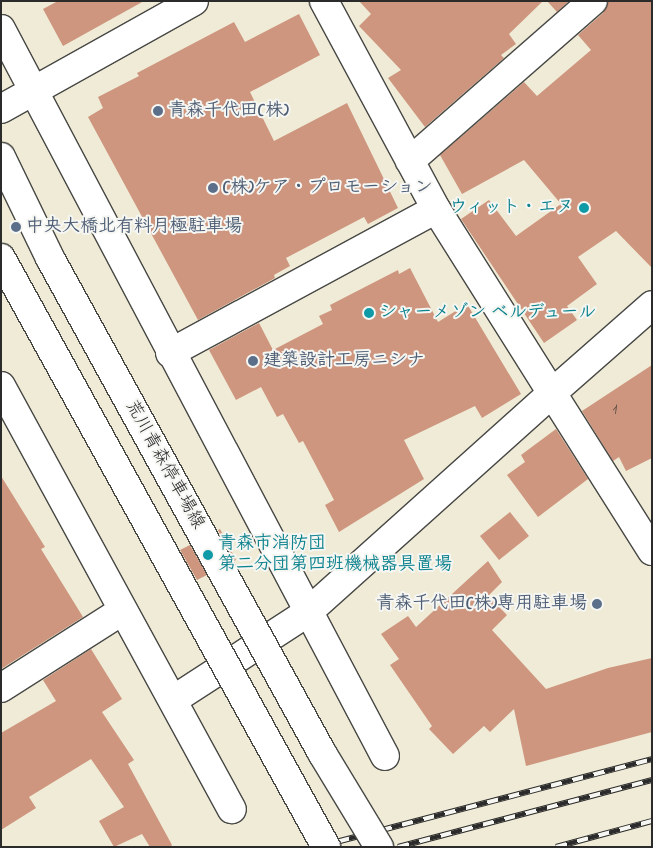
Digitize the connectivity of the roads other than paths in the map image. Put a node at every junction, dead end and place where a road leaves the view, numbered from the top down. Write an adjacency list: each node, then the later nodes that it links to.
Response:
1 (194, 1): 5 (street)
2 (324, 1): 8 (street)
3 (593, 1): 8 (street)
4 (1, 28): 5 (street)
5 (34, 92): 6 (street); 12 (street)
6 (1, 109)
7 (1, 157): 23 (street, 荒川青森停車場線, bridge)
8 (410, 161): 9 (street)
9 (436, 209): 12 (street); 14 (street)
10 (1, 258): 22 (street, bridge)
11 (652, 305): 14 (street)
12 (170, 353): 17 (street)
13 (1, 386): 16 (street)
14 (552, 393): 15 (street); 17 (street)
15 (652, 551)
16 (122, 611): 18 (street); 19 (street)
17 (307, 612): 19 (street); 20 (street)
18 (1, 688)
19 (173, 700): 21 (street)
20 (385, 756)
21 (232, 809)
22 (326, 847)
23 (378, 847)

